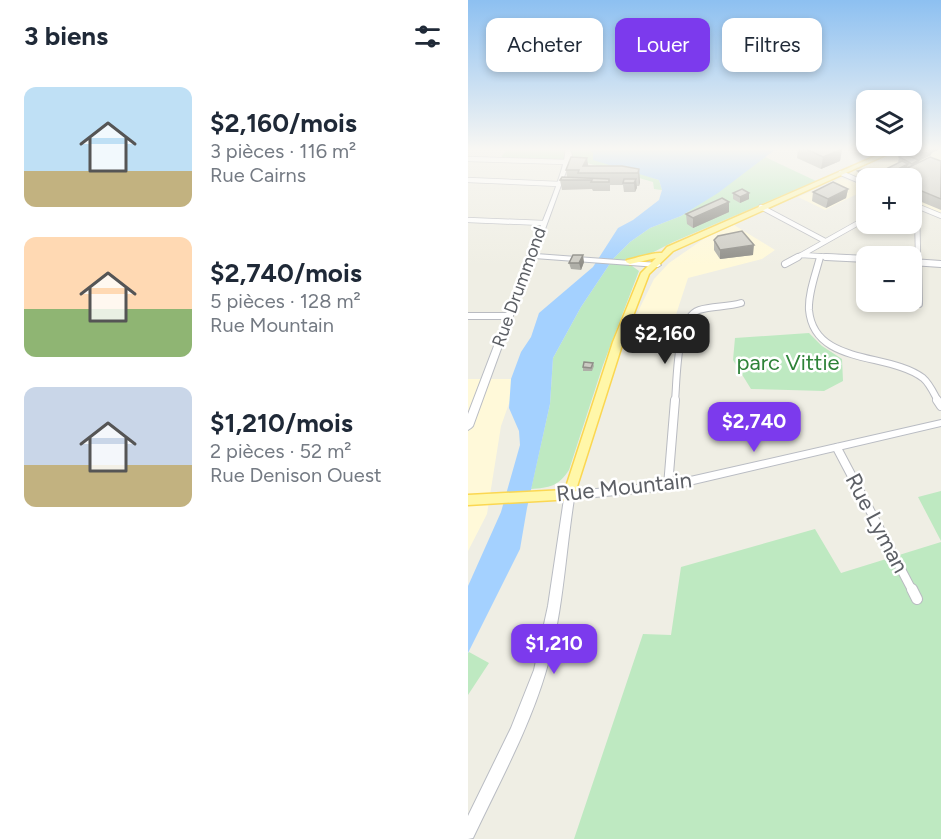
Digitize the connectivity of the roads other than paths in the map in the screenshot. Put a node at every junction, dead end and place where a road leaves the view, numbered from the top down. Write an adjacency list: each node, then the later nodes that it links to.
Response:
1 (557, 188): 7 (street, Rue Drummond)
2 (805, 188): 3 (main road)
3 (761, 207): 9 (main road); 10 (street)
4 (922, 208): 5 (street)
5 (941, 216)
6 (468, 220): 7 (street)
7 (543, 224): 13 (street, Rue Drummond)
8 (856, 224): 10 (street)
9 (694, 238): 11 (main road); 18 (main road)
10 (825, 241): 12 (street)
11 (670, 249): 16 (main road); 18 (main road)
12 (801, 255): 14 (street); 19 (street)
13 (530, 256): 16 (street); 25 (street, Rue Drummond)
14 (820, 256): 15 (street); 26 (street)
15 (856, 258)
16 (628, 261): 18 (street); 21 (main road)
17 (922, 263): 20 (street)
18 (656, 264): 21 (main road); 22 (main road)
19 (785, 264)
20 (941, 264)
21 (645, 273): 22 (main road)
22 (638, 293): 31 (main road)
23 (741, 303): 30 (street)
24 (468, 316): 25 (street)
25 (508, 316): 28 (street, Rue Drummond)
26 (941, 406)
27 (941, 423): 29 (street, Rue Mountain)
28 (468, 426)
29 (837, 448): 30 (street, Rue Mountain); 33 (street, Rue Lyman)
30 (668, 486): 31 (street, Rue Mountain)
31 (569, 495): 32 (main road, Rue Mountain); 34 (street)
32 (472, 498)
33 (917, 598)
34 (468, 833)

